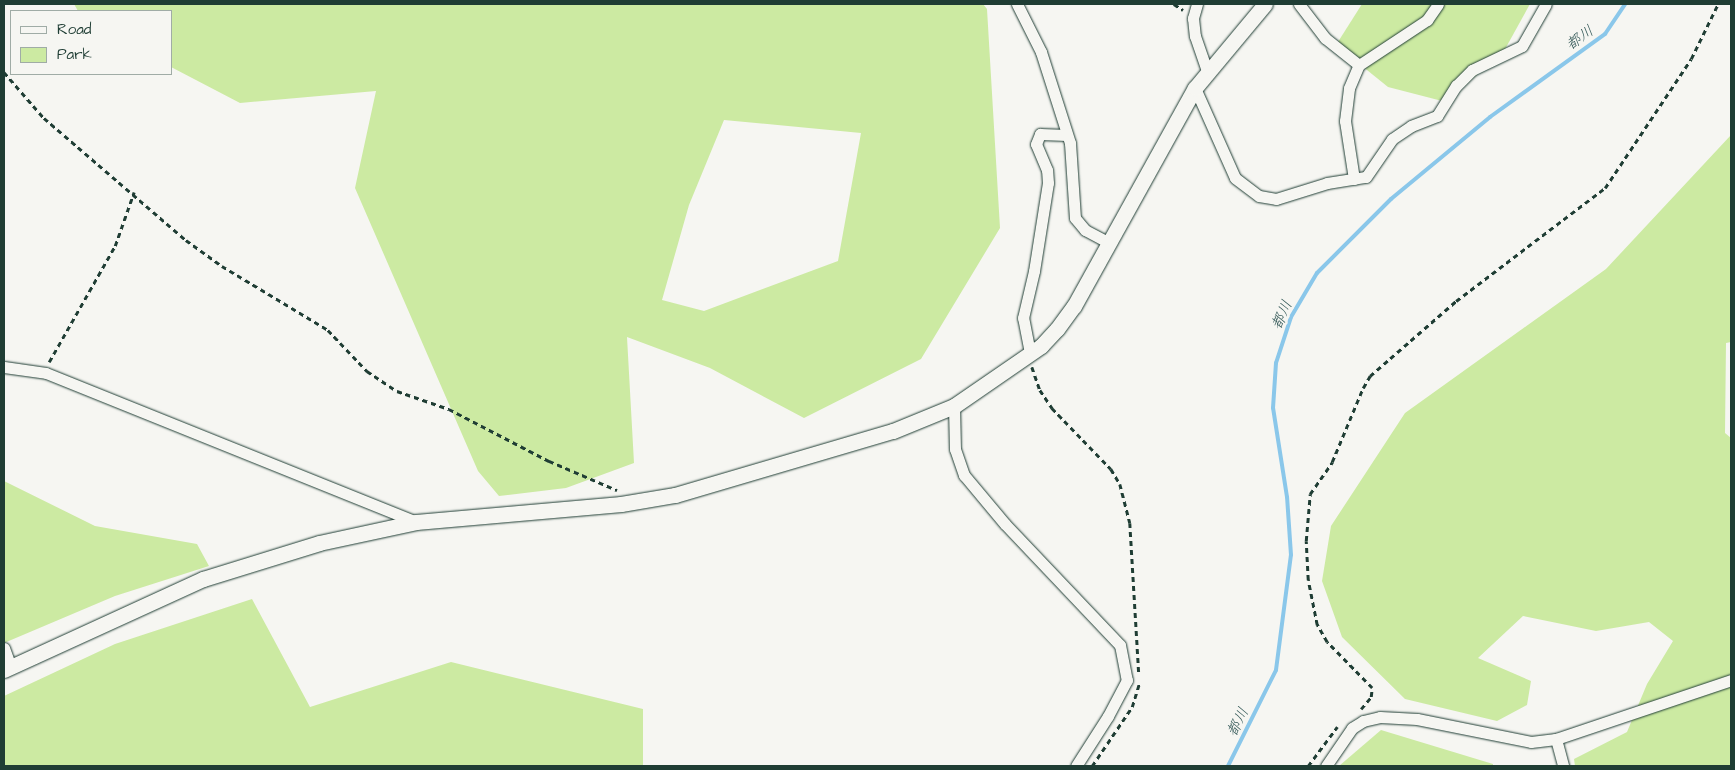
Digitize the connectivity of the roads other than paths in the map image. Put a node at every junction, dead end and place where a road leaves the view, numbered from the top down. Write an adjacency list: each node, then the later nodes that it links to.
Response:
1 (1017, 4): 10 (street)
2 (1197, 4): 8 (street)
3 (1265, 4): 8 (street)
4 (1299, 4): 7 (street)
5 (1438, 4): 7 (street)
6 (1546, 4): 11 (street)
7 (1359, 66): 11 (street)
8 (1208, 73): 9 (street)
9 (1195, 88): 11 (street); 12 (street)
10 (1067, 135): 12 (street); 13 (street)
11 (1354, 179)
12 (1109, 243): 13 (street)
13 (1030, 353): 15 (street)
14 (4, 367): 16 (street)
15 (954, 406): 16 (street); 21 (street)
16 (416, 522): 18 (street)
17 (4, 648): 18 (street)
18 (7, 669)
19 (1731, 680): 20 (street)
20 (1556, 739): 22 (street); 23 (street)
21 (1076, 766)
22 (1326, 766)
23 (1563, 766)

